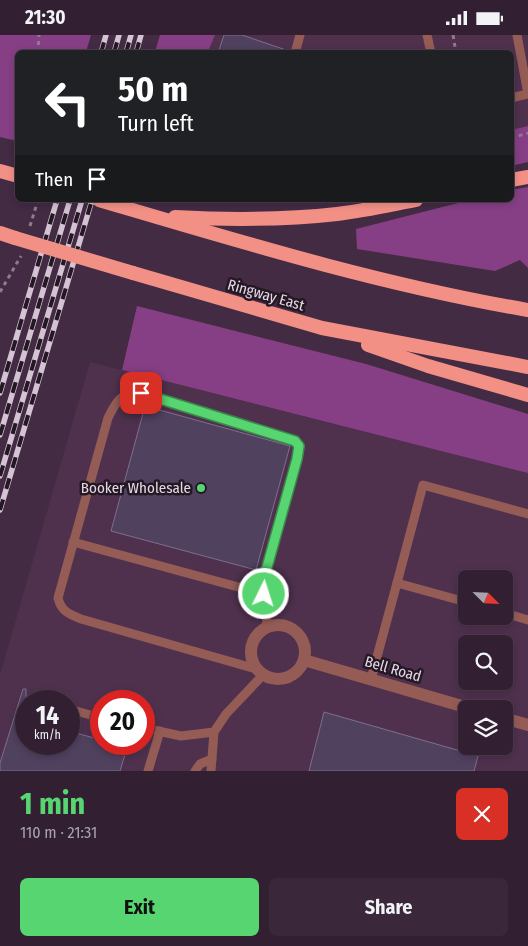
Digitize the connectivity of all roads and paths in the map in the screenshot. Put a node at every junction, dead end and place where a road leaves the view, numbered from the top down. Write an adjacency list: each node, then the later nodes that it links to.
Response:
1 (39, 35): 6 (path)
2 (300, 35): 7 (lane)
3 (427, 35): 8 (lane)
4 (453, 35): 9 (path)
5 (517, 35): 10 (lane)
6 (38, 50)
7 (296, 50)
8 (430, 50)
9 (456, 50)
10 (528, 94): 11 (lane)
11 (514, 97)
12 (528, 133): 13 (path)
13 (514, 136)
14 (0, 171): 15 (highway)
15 (15, 175)
16 (528, 177): 17 (highway)
17 (514, 179)
18 (106, 202): 20 (highway)
19 (405, 202): 20 (highway)
20 (155, 216): 24 (highway)
21 (0, 233): 25 (highway, Ringway East, bridge)
22 (20, 261): 23 (path)
23 (0, 292)
24 (528, 311)
25 (322, 328): 26 (highway, Ringway East); 27 (highway)
26 (528, 367)
27 (528, 395)
28 (528, 514): 30 (lane)
29 (73, 542): 31 (lane); 31 (lane); 37 (lane)
30 (397, 583): 32 (lane); 38 (lane)
31 (264, 594): 35 (lane)
32 (458, 601)
33 (513, 616): 34 (lane)
34 (528, 620)
35 (267, 627): 36 (street); 37 (street)
36 (304, 660): 37 (street); 38 (street, Bell Road)
37 (259, 672): 44 (lane)
38 (371, 679): 39 (street, Bell Road)
39 (458, 705)
40 (513, 719): 41 (street)
41 (527, 721)
42 (155, 730): 43 (lane)
43 (160, 731): 44 (lane); 46 (lane)
44 (214, 732): 45 (lane)
45 (212, 759): 47 (lane); 48 (lane)
46 (148, 771)
47 (195, 771)
48 (211, 771)

